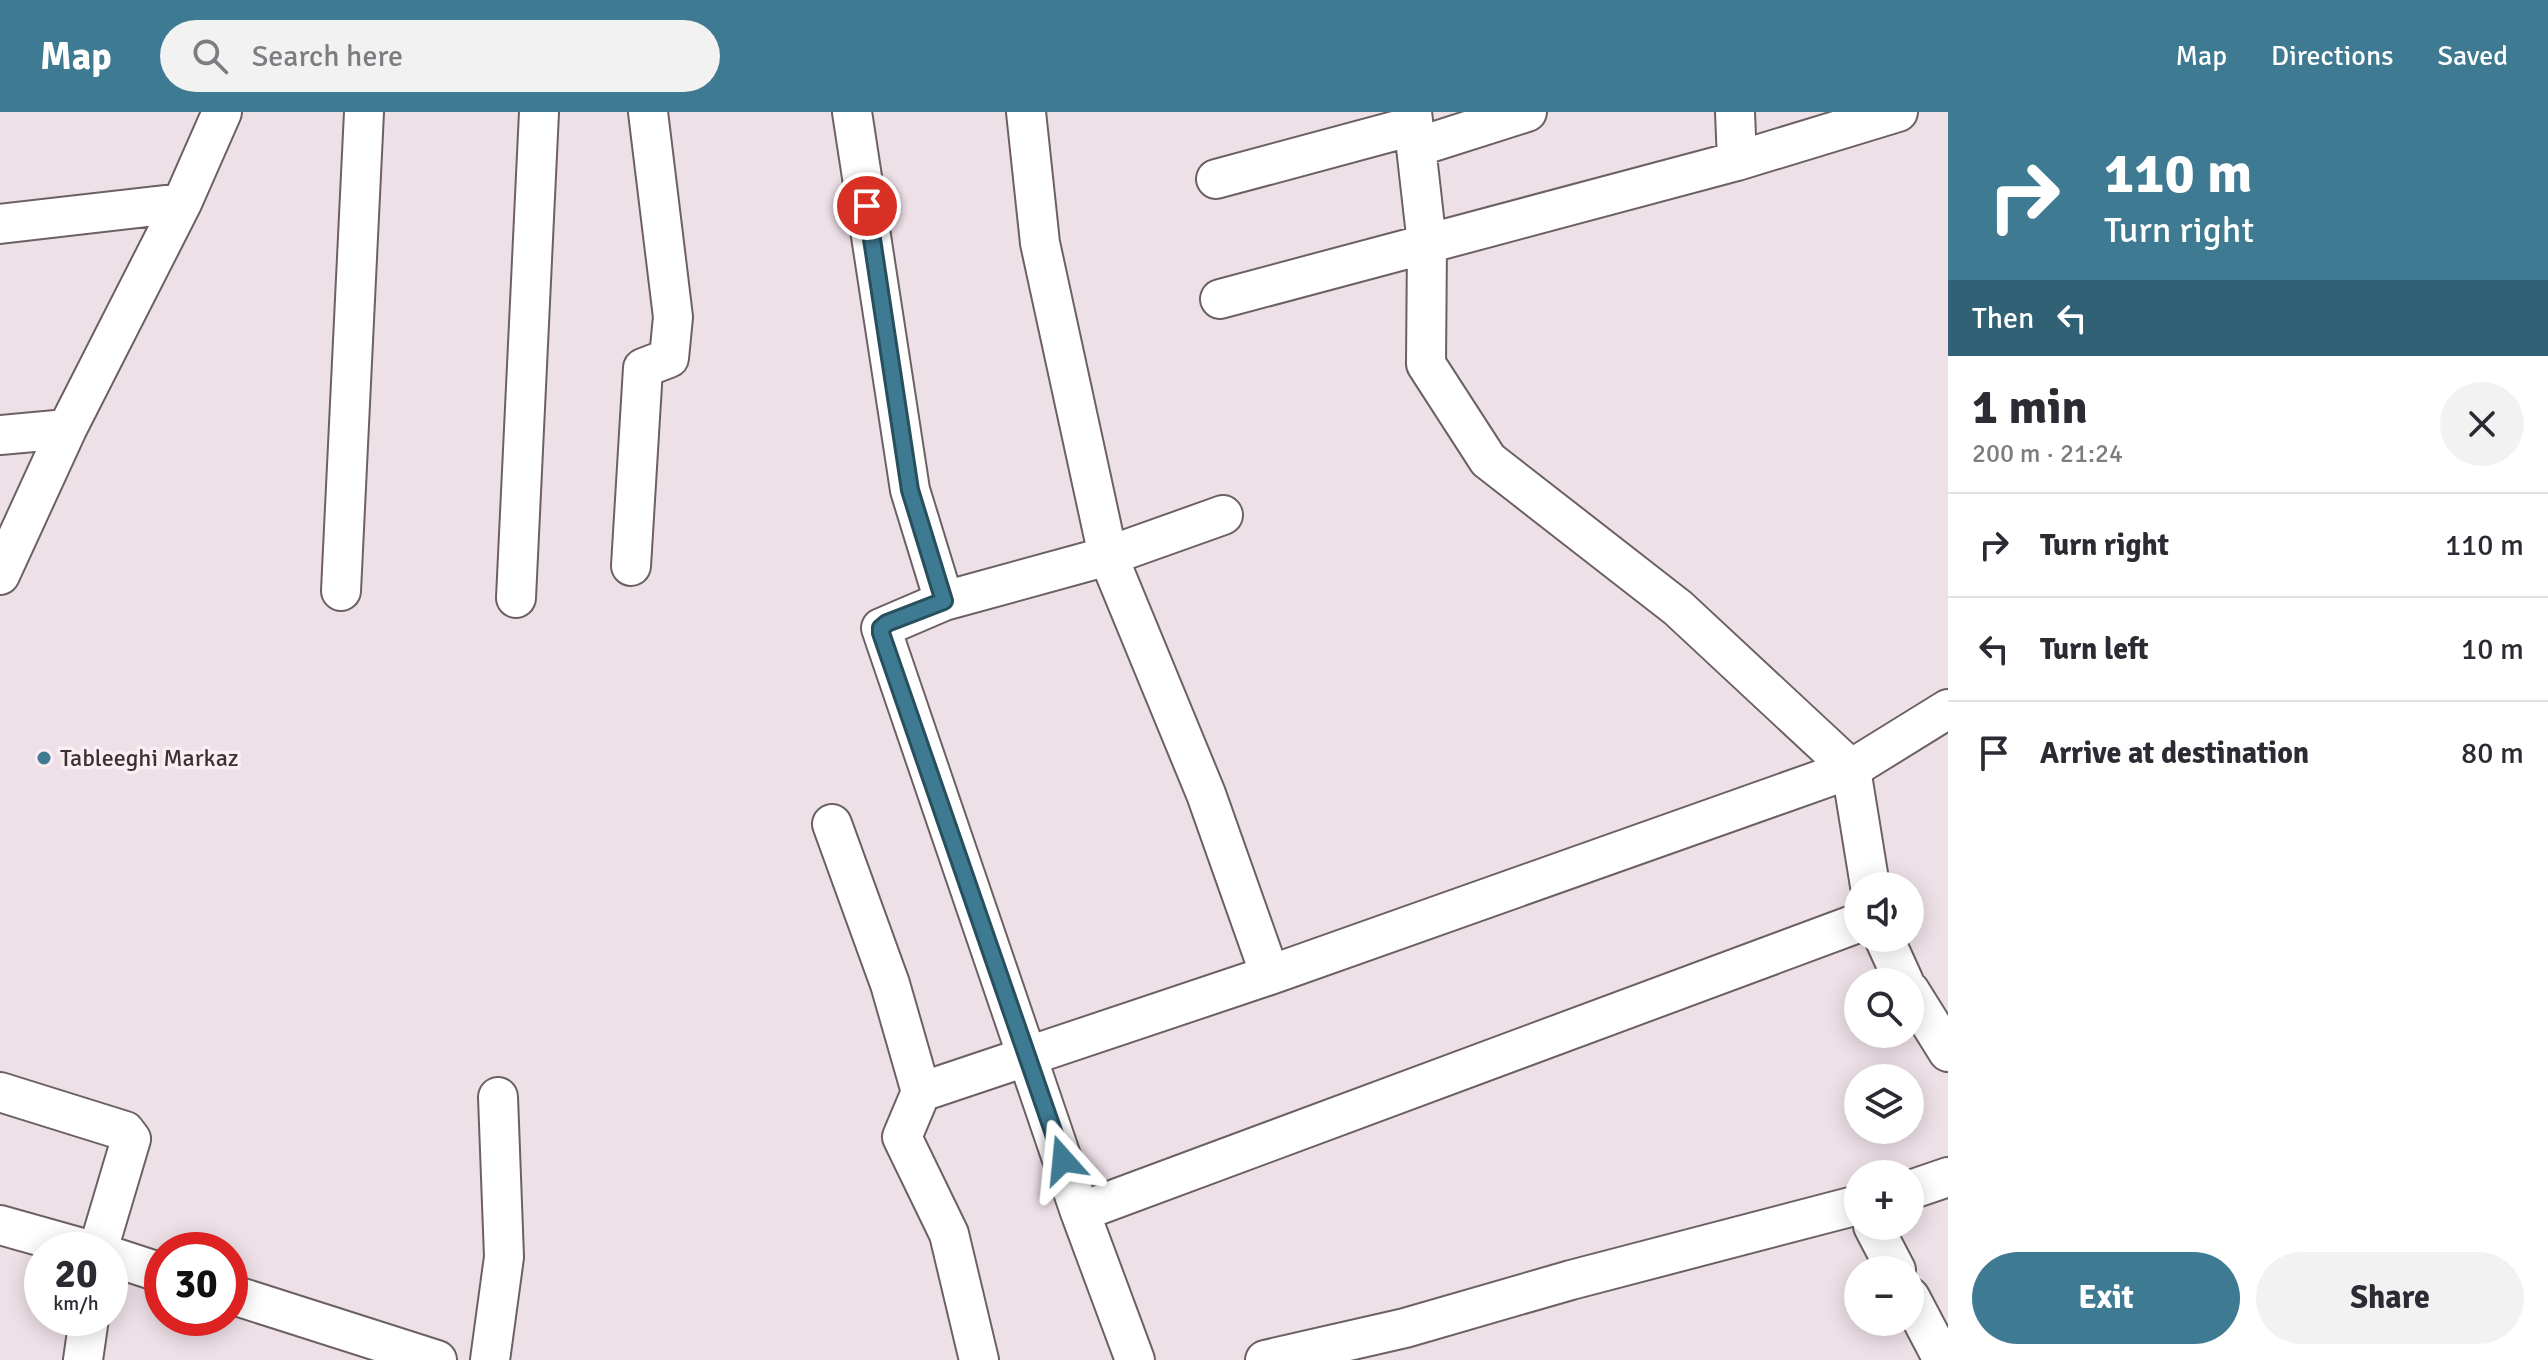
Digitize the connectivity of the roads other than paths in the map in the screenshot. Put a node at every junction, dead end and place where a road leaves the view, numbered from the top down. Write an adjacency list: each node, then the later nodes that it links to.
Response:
1 (222, 112): 13 (street)
2 (364, 112): 23 (street)
3 (539, 112): 24 (street)
4 (648, 112): 21 (street)
5 (852, 112): 25 (street)
6 (1026, 112): 20 (street)
7 (1527, 112): 10 (street)
8 (1735, 112): 11 (street)
9 (1898, 112): 11 (street)
10 (1414, 128): 12 (street); 15 (street)
11 (1737, 161): 15 (street)
12 (1216, 179)
13 (182, 203): 14 (street); 17 (street)
14 (0, 224)
15 (1427, 244): 16 (street); 27 (street)
16 (1220, 299)
17 (67, 429): 18 (street); 22 (street)
18 (0, 435)
19 (1223, 515): 20 (street)
20 (1108, 556): 25 (street); 31 (street)
21 (631, 566)
22 (0, 575)
23 (341, 591)
24 (516, 598)
25 (944, 601): 34 (street)
26 (1948, 709): 27 (street)
27 (1851, 769): 29 (street); 31 (street)
28 (832, 824): 36 (street)
29 (1868, 872)
30 (1844, 928): 41 (street)
31 (1270, 975): 34 (street)
32 (1924, 1013): 33 (street)
33 (1948, 1052)
34 (1028, 1055): 36 (street); 41 (street)
35 (0, 1092): 44 (street)
36 (921, 1092): 52 (street)
37 (498, 1097): 51 (street)
38 (1948, 1177): 39 (street)
39 (1924, 1185)
40 (1844, 1209): 48 (street)
41 (1080, 1212): 53 (street)
42 (0, 1225): 43 (street)
43 (25, 1232)
44 (103, 1232)
45 (248, 1300): 50 (street)
46 (1924, 1324): 55 (street)
47 (86, 1336): 49 (street)
48 (1405, 1344): 54 (street)
49 (83, 1360)
50 (437, 1360)
51 (490, 1360)
52 (979, 1360)
53 (1135, 1360)
54 (1265, 1360)
55 (1943, 1360)

